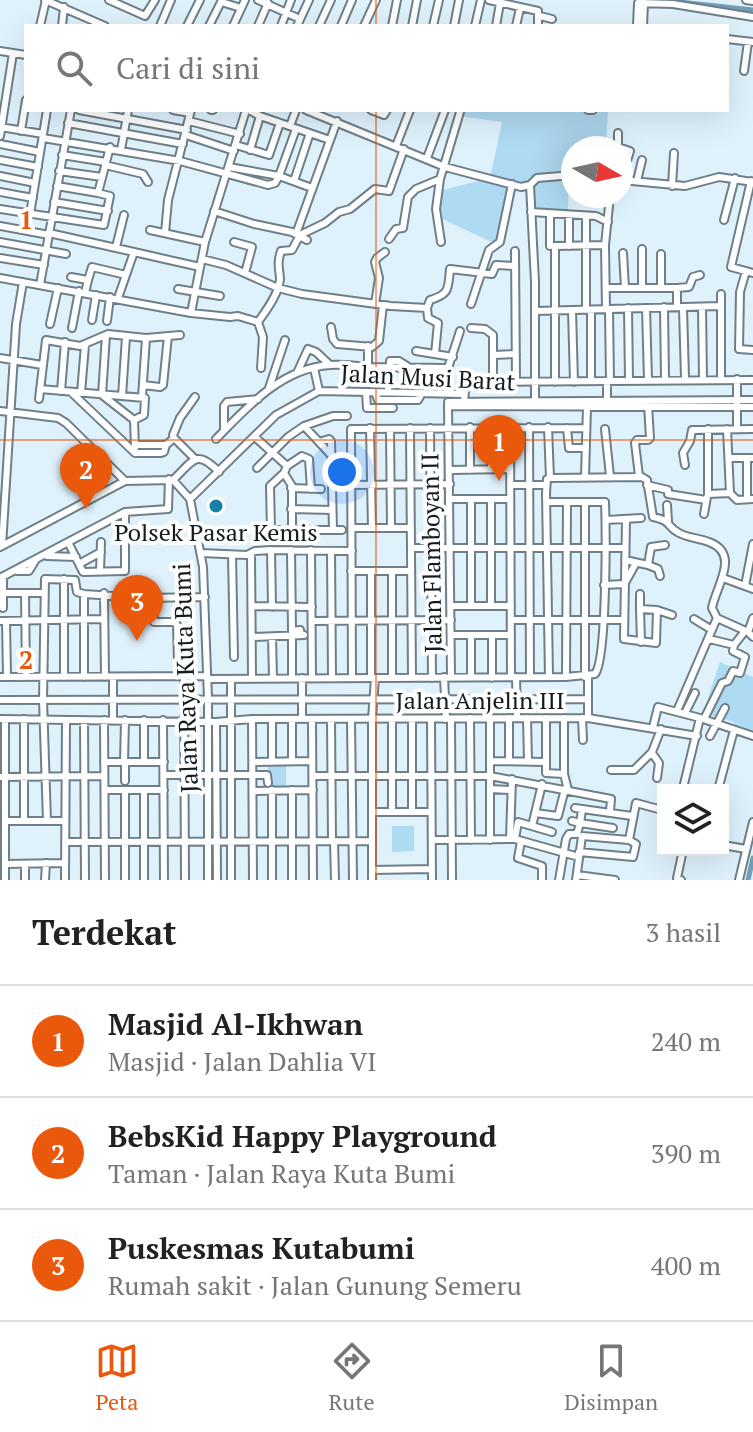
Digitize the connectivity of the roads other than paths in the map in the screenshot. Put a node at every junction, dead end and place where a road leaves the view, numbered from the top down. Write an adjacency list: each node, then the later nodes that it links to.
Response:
1 (109, 0): 2 (street)
2 (155, 0)
3 (171, 0): 36 (street)
4 (200, 0): 37 (street)
5 (245, 0): 24 (street)
6 (258, 0): 20 (street)
7 (291, 0): 26 (street)
8 (309, 0): 31 (street)
9 (331, 0): 42 (street)
10 (352, 0): 43 (street)
11 (397, 0): 45 (street)
12 (417, 0): 46 (street)
13 (439, 0): 47 (street)
14 (459, 0): 48 (street)
15 (481, 0): 49 (street)
16 (489, 0): 22 (street)
17 (746, 0): 19 (street)
18 (52, 1): 23 (street); 32 (street)
19 (753, 1)
20 (268, 2): 26 (street); 40 (street)
21 (374, 3): 44 (street)
22 (500, 3): 25 (street); 50 (street)
23 (64, 7): 28 (street); 33 (street)
24 (241, 8): 38 (street); 39 (street)
25 (520, 8): 27 (street); 51 (street)
26 (286, 13): 31 (street); 41 (street)
27 (540, 16): 30 (street); 52 (street)
28 (85, 17): 34 (street); 35 (street)
29 (753, 17): 53 (street)
30 (552, 19)
31 (299, 23)
32 (41, 24)
33 (62, 24)
34 (84, 24)
35 (101, 24)
36 (161, 24)
37 (188, 24)
38 (210, 24)
39 (234, 24)
40 (259, 24)
41 (282, 24)
42 (320, 24)
43 (342, 24)
44 (368, 24)
45 (392, 24)
46 (412, 24)
47 (433, 24)
48 (454, 24)
49 (475, 24)
50 (496, 24)
51 (516, 24)
52 (538, 24)
53 (640, 24)
54 (729, 39): 55 (street)
55 (750, 42): 59 (street)
56 (0, 51): 57 (street)
57 (13, 53): 58 (street); 77 (street)
58 (24, 55)
59 (744, 71)
60 (24, 112): 79 (street)
61 (47, 112): 85 (street)
62 (71, 112): 75 (street)
63 (104, 112): 71 (street)
64 (246, 112): 83 (street)
65 (251, 112): 73 (street)
66 (296, 112): 78 (street)
67 (312, 112): 74 (street)
68 (409, 112): 92 (street)
69 (444, 112): 98 (street)
70 (460, 112): 105 (street)
71 (128, 114): 80 (street); 82 (street)
72 (190, 114): 80 (street); 83 (street)
73 (260, 116): 76 (street); 94 (street)
74 (337, 121): 86 (street); 92 (street)
75 (68, 123): 82 (street); 87 (street)
76 (280, 123): 78 (street); 94 (street)
77 (1, 127): 79 (street); 84 (street)
78 (293, 127): 81 (street); 109 (street)
79 (21, 131): 85 (street)
80 (187, 132): 89 (street); 91 (street)
81 (310, 133): 86 (street); 114 (street)
82 (124, 134): 89 (street); 93 (street)
83 (240, 134): 91 (street)
84 (0, 136)
85 (43, 136): 87 (street); 95 (street)
86 (330, 140): 124 (street)
87 (65, 141): 90 (street); 97 (street)
88 (0, 144): 95 (street)
89 (183, 144): 101 (street)
90 (110, 147): 93 (street); 102 (street)
91 (235, 148): 94 (street); 104 (street)
92 (400, 148): 98 (street); 146 (street)
93 (121, 150): 101 (street)
94 (250, 150)
95 (40, 152): 103 (street)
96 (674, 153): 123 (street)
97 (62, 155): 102 (street); 106 (street)
98 (427, 158): 105 (street)
99 (0, 160): 103 (street)
100 (642, 160): 116 (street)
101 (180, 161): 108 (street); 144 (street)
102 (106, 164): 111 (street); 117 (street)
103 (38, 167): 119 (street)
104 (229, 167): 108 (street); 109 (street)
105 (445, 167): 113 (street); 120 (street)
106 (59, 171): 111 (street); 122 (street)
107 (0, 176): 119 (street)
108 (226, 176): 109 (street); 132 (street)
109 (279, 176): 114 (street)
110 (561, 176): 121 (street)
111 (102, 177): 126 (street)
112 (735, 178): 118 (street); 123 (street); 140 (street)
113 (440, 179): 147 (street); 152 (street)
114 (294, 181): 124 (street)
115 (633, 181): 116 (street)
116 (637, 181): 123 (street)
117 (148, 182)
118 (752, 182): 172 (street)
119 (35, 183): 127 (street)
120 (512, 184): 121 (street); 171 (street)
121 (530, 185): 133 (street)
122 (57, 186): 126 (street); 128 (street)
123 (672, 186)
124 (312, 188): 146 (street)
125 (0, 192): 127 (street)
126 (98, 193): 131 (street)
127 (33, 198): 134 (street)
128 (54, 202): 131 (street); 139 (street)
129 (609, 208): 141 (street)
130 (0, 209): 134 (street)
131 (108, 211): 139 (street)
132 (214, 211): 146 (street); 150 (street)
133 (531, 212): 135 (street); 155 (street)
134 (30, 214): 139 (street)
135 (550, 214): 137 (street); 156 (street)
136 (124, 215): 158 (street)
137 (569, 216): 138 (street); 157 (street)
138 (586, 216): 141 (street); 153 (street)
139 (52, 217): 145 (street)
140 (724, 220)
141 (608, 222): 154 (street)
142 (0, 226): 145 (street)
143 (150, 230): 144 (street)
144 (165, 233): 150 (street)
145 (49, 234): 158 (street); 160 (street)
146 (298, 234): 148 (street); 184 (street)
147 (389, 239)
148 (307, 240)
149 (0, 242): 160 (street)
150 (205, 242): 168 (street)
151 (234, 242): 173 (street)
152 (441, 242)
153 (587, 245): 154 (street); 157 (street); 210 (street)
154 (605, 245): 185 (street)
155 (534, 246): 156 (street); 181 (street)
156 (552, 246): 157 (street); 212 (street)
157 (569, 246)
158 (116, 247): 162 (street)
159 (642, 249): 187 (street)
160 (46, 250): 165 (street); 169 (street)
161 (515, 251): 170 (street)
162 (134, 252): 168 (street); 174 (street)
163 (385, 252): 198 (street)
164 (623, 253): 186 (street)
165 (66, 254)
166 (661, 254): 188 (street)
167 (0, 258): 169 (street)
168 (201, 263): 173 (street); 192 (street)
169 (44, 265): 182 (street)
170 (515, 266): 171 (street); 180 (street)
171 (482, 272): 199 (street); 205 (street)
172 (750, 272): 236 (street)
173 (245, 273): 184 (street)
174 (126, 275): 178 (street); 197 (street)
175 (700, 275): 189 (street)
176 (71, 277): 178 (street)
177 (0, 278): 179 (street)
178 (88, 280): 191 (street)
179 (23, 282): 182 (street); 244 (street)
180 (515, 282): 181 (street); 218 (street)
181 (535, 282): 211 (street)
182 (40, 285): 183 (street)
183 (58, 288): 191 (street); 217 (street)
184 (278, 288): 193 (street); 216 (street)
185 (606, 288): 186 (street); 208 (street)
186 (625, 288): 187 (street)
187 (642, 288): 188 (street)
188 (661, 288): 189 (street)
189 (677, 288): 203 (street)
190 (178, 289): 192 (street)
191 (82, 292): 195 (street); 221 (street)
192 (195, 292): 196 (street); 213 (street)
193 (301, 294): 198 (street); 200 (street)
194 (721, 294): 201 (street)
195 (96, 295): 197 (street); 214 (street)
196 (220, 296)
197 (114, 298): 213 (street); 215 (street)
198 (379, 304): 205 (street); 234 (street)
199 (471, 304)
200 (299, 305)
201 (721, 306): 204 (street); 235 (street)
202 (664, 307): 203 (street); 207 (street); 253 (street)
203 (680, 307): 204 (street); 252 (street)
204 (702, 307): 254 (street)
205 (427, 308): 239 (street)
206 (628, 308): 207 (street); 208 (street); 229 (street)
207 (646, 308): 231 (street)
208 (608, 309): 210 (street); 260 (street)
209 (572, 310): 210 (street); 212 (street); 265 (street)
210 (589, 310): 259 (street)
211 (536, 311): 212 (street); 219 (street)
212 (555, 311): 264 (street)
213 (191, 313): 216 (street)
214 (92, 320)
215 (107, 321)
216 (258, 322): 248 (street)
217 (50, 324)
218 (516, 326): 219 (street); 240 (street)
219 (536, 326): 266 (street)
220 (331, 327): 234 (street)
221 (72, 328)
222 (471, 328): 241 (street)
223 (460, 331): 242 (street)
224 (106, 335): 227 (street); 233 (street); 278 (street)
225 (180, 335): 226 (street)
226 (168, 336): 228 (street); 267 (street)
227 (126, 337): 228 (street); 279 (street)
228 (146, 338): 267 (street)
229 (627, 339): 231 (street); 261 (street)
230 (285, 340): 268 (street)
231 (647, 340): 257 (street)
232 (65, 342): 233 (street); 245 (street); 270 (street)
233 (85, 345): 273 (street)
234 (368, 346): 247 (street)
235 (721, 348): 236 (street); 255 (street)
236 (739, 349): 237 (street)
237 (753, 350)
238 (416, 351): 239 (street)
239 (435, 354): 242 (street)
240 (516, 354): 241 (street); 263 (street)
241 (494, 355): 262 (street)
242 (453, 357): 250 (street)
243 (0, 360): 244 (street)
244 (13, 362): 245 (street); 296 (street)
245 (42, 365): 269 (street)
246 (330, 365): 247 (street); 249 (street); 251 (street)
247 (368, 367): 250 (street)
248 (261, 368)
249 (314, 368): 251 (street); 271 (street)
250 (389, 368): 276 (street)
251 (297, 373): 268 (street)
252 (685, 378): 253 (street); 254 (street)
253 (665, 379): 257 (street)
254 (703, 379): 255 (street)
255 (721, 379): 256 (street)
256 (737, 379): 258 (street); 287 (street)
257 (648, 380): 261 (street)
258 (753, 380)
259 (591, 381): 260 (street); 265 (street)
260 (609, 381): 261 (street); 289 (street)
261 (629, 381)
262 (493, 382): 263 (street); 282 (street)
263 (516, 382): 266 (street)
264 (555, 382): 265 (street); 266 (street)
265 (574, 382)
266 (536, 383): 288 (street)
267 (143, 385): 280 (street)
268 (269, 388): 284 (street)
269 (40, 389): 270 (street); 283 (street)
270 (61, 391): 272 (street)
271 (319, 391): 274 (street, Jalan Musi Barat); 320 (street, Jalan Musi Barat)
272 (71, 392): 273 (street); 323 (street)
273 (80, 392): 278 (street)
274 (366, 392): 275 (street, Jalan Musi Barat); 294 (street)
275 (375, 392): 276 (street, Jalan Musi Barat); 277 (street)
276 (388, 392): 277 (street, Jalan Musi Barat)
277 (422, 393): 286 (street, Jalan Musi Barat)
278 (102, 395): 279 (street); 298 (street)
279 (122, 396): 280 (street)
280 (142, 397): 298 (street)
281 (195, 397): 318 (street)
282 (464, 398): 286 (street, Jalan Musi Barat); 288 (street, Jalan Musi Barat)
283 (39, 399)
284 (258, 399): 317 (street); 317 (street)
285 (753, 400): 287 (street, Jalan Musi Barat)
286 (448, 401): 291 (street, Jalan Musi Barat); 308 (street, Jalan Flamboyan II)
287 (737, 403): 290 (street, Jalan Musi Barat); 293 (street, Jalan Musi Barat); 315 (street)
288 (535, 404): 289 (street, Jalan Musi Barat); 291 (street, Jalan Musi Barat); 292 (street, Jalan Musi Barat)
289 (607, 404): 290 (street, Jalan Musi Barat); 292 (street, Jalan Musi Barat)
290 (648, 404): 337 (street)
291 (514, 407): 302 (street)
292 (587, 407): 310 (street)
293 (753, 407)
294 (393, 408)
295 (0, 411): 296 (street)
296 (11, 413): 340 (street); 385 (street)
297 (347, 416): 299 (street)
298 (134, 420): 323 (street)
299 (304, 426): 324 (street); 367 (street)
300 (470, 427): 301 (street); 308 (street); 334 (street)
301 (490, 427): 302 (street); 330 (street)
302 (512, 427): 303 (street); 331 (street)
303 (529, 427): 304 (street); 349 (street)
304 (548, 427): 309 (street); 341 (street)
305 (370, 428): 311 (street); 343 (street); 344 (street)
306 (410, 428): 307 (street); 311 (street); 346 (street)
307 (430, 428): 308 (street); 347 (street)
308 (449, 428): 333 (street, Jalan Flamboyan II)
309 (567, 428): 310 (street); 322 (street)
310 (586, 428): 322 (street)
311 (390, 429): 345 (street)
312 (605, 429): 336 (street)
313 (708, 429): 314 (street); 328 (street); 355 (street)
314 (727, 429): 315 (street); 325 (street)
315 (737, 429): 316 (street)
316 (753, 429)
317 (224, 431): 321 (street)
318 (174, 434): 319 (street); 323 (street); 327 (street)
319 (186, 434)
320 (256, 438): 324 (street); 335 (street, Jalan Musi Barat)
321 (216, 439)
322 (586, 448): 338 (street)
323 (135, 449)
324 (273, 453): 329 (street); 332 (street)
325 (729, 458): 326 (street); 354 (street)
326 (750, 458): 361 (street)
327 (195, 459): 335 (street); 339 (street)
328 (685, 465)
329 (257, 468)
330 (491, 469): 331 (street); 334 (street)
331 (510, 469): 348 (street)
332 (285, 470): 351 (street); 352 (street); 378 (street)
333 (450, 470): 334 (street); 342 (street, Jalan Flamboyan II)
334 (470, 470)
335 (219, 472): 356 (street, Jalan Musi Barat)
336 (610, 476): 337 (street); 338 (street)
337 (639, 476): 350 (street)
338 (585, 477): 341 (street)
339 (171, 480): 340 (street); 356 (street); 368 (street)
340 (125, 481): 385 (street)
341 (548, 482): 349 (street); 362 (street)
342 (450, 484): 347 (street); 357 (street, Jalan Flamboyan II)
343 (352, 485): 344 (street); 374 (street)
344 (372, 485): 345 (street); 375 (street)
345 (391, 485): 346 (street); 376 (street)
346 (411, 485): 347 (street); 377 (street)
347 (430, 485): 387 (street)
348 (510, 485): 349 (street); 360 (street)
349 (530, 485): 393 (street)
350 (647, 485): 355 (street); 373 (street)
351 (291, 488): 352 (street); 366 (street)
352 (311, 489): 353 (street)
353 (321, 489)
354 (730, 493): 355 (street); 361 (street)
355 (707, 497): 369 (street)
356 (190, 499): 404 (street, Jalan Raya Kuta Bumi)
357 (450, 499): 358 (street); 388 (street, Jalan Flamboyan II)
358 (471, 499): 359 (street); 389 (street)
359 (491, 499): 360 (street); 390 (street)
360 (510, 499): 392 (street)
361 (750, 499)
362 (548, 502): 363 (street); 400 (street)
363 (567, 502): 364 (street); 394 (street)
364 (585, 502): 371 (street); 395 (street)
365 (667, 505): 373 (street)
366 (291, 509): 367 (street); 378 (street)
367 (332, 510): 379 (street)
368 (125, 512): 381 (street); 412 (street)
369 (704, 514)
370 (641, 518): 372 (street)
371 (606, 520): 372 (street); 396 (street)
372 (626, 520): 391 (street)
373 (668, 521): 420 (street)
374 (352, 528): 375 (street); 402 (street)
375 (372, 528): 376 (street)
376 (391, 528): 377 (street)
377 (411, 528): 386 (street)
378 (292, 530): 379 (street)
379 (333, 530): 380 (street)
380 (342, 530)
381 (68, 542): 407 (street); 409 (street)
382 (101, 542): 403 (street)
383 (753, 544): 425 (street)
384 (665, 545): 411 (street)
385 (1, 546)
386 (411, 548): 387 (street); 416 (street)
387 (431, 548): 388 (street); 455 (street)
388 (450, 548): 389 (street); 436 (street, Jalan Flamboyan II)
389 (471, 548): 390 (street); 437 (street)
390 (491, 548): 392 (street); 438 (street)
391 (625, 548): 396 (street); 408 (street)
392 (510, 549): 393 (street); 439 (street)
393 (530, 549): 400 (street); 458 (street)
394 (566, 549): 395 (street); 400 (street); 460 (street)
395 (585, 549): 396 (street); 461 (street)
396 (605, 549): 424 (street)
397 (271, 550): 398 (street); 405 (street); 441 (street)
398 (291, 550): 399 (street); 442 (street)
399 (311, 550): 401 (street); 443 (street)
400 (549, 550): 459 (street)
401 (331, 551): 402 (street); 468 (street)
402 (352, 551): 413 (street)
403 (101, 552): 409 (street); 412 (street)
404 (201, 553): 406 (street); 434 (street, Jalan Raya Kuta Bumi)
405 (251, 554): 406 (street); 435 (street)
406 (232, 555): 486 (street)
407 (44, 556): 409 (street); 419 (street)
408 (625, 560): 410 (street); 423 (street)
409 (77, 561): 417 (street)
410 (636, 563): 411 (street); 423 (street)
411 (648, 565): 418 (street)
412 (100, 571): 417 (street)
413 (351, 571): 414 (street); 469 (street)
414 (371, 571): 415 (street); 470 (street)
415 (392, 571): 416 (street); 453 (street)
416 (411, 571): 454 (street)
417 (83, 572): 422 (street)
418 (660, 576)
419 (1, 578): 432 (street)
420 (723, 578): 425 (street); 448 (street)
421 (64, 579): 422 (street); 427 (street); 466 (street)
422 (75, 580): 430 (street)
423 (624, 584): 424 (street); 462 (street)
424 (604, 585): 471 (street)
425 (745, 586): 426 (street)
426 (753, 589)
427 (44, 592): 428 (street); 465 (street)
428 (25, 593): 432 (street); 464 (street)
429 (104, 593): 430 (street); 433 (street); 450 (street)
430 (84, 594): 452 (street)
431 (640, 594): 445 (street)
432 (2, 596): 444 (street)
433 (154, 597): 434 (street); 487 (street)
434 (205, 597): 503 (street, Jalan Raya Kuta Bumi)
435 (252, 606): 441 (street); 481 (street)
436 (451, 606): 437 (street); 456 (street, Jalan Flamboyan II)
437 (471, 606): 438 (street)
438 (491, 606): 439 (street)
439 (511, 606): 457 (street)
440 (704, 606): 448 (street)
441 (272, 607): 442 (street)
442 (292, 607): 443 (street); 475 (street)
443 (312, 607): 467 (street)
444 (3, 608)
445 (640, 609): 446 (street); 484 (street)
446 (657, 610): 447 (street); 484 (street)
447 (672, 615)
448 (715, 615): 472 (street); 473 (street)
449 (753, 618): 473 (street)
450 (104, 619): 452 (street); 494 (street)
451 (694, 619): 472 (street)
452 (84, 620): 466 (street); 493 (street)
453 (392, 620): 454 (street); 470 (street); 511 (street)
454 (411, 620): 455 (street); 512 (street)
455 (431, 620): 456 (street); 513 (street)
456 (451, 620): 477 (street, Jalan Flamboyan II)
457 (511, 620): 458 (street); 479 (street)
458 (530, 620): 459 (street); 499 (street)
459 (549, 620): 460 (street); 500 (street)
460 (566, 620): 461 (street); 501 (street)
461 (585, 620): 471 (street); 502 (street)
462 (623, 620): 471 (street); 484 (street)
463 (3, 621): 464 (street); 489 (street)
464 (25, 621): 465 (street); 490 (street)
465 (44, 621): 466 (street); 491 (street)
466 (64, 621): 492 (street)
467 (312, 621): 468 (street); 476 (street)
468 (331, 621): 469 (street); 509 (street)
469 (352, 621): 470 (street); 495 (street)
470 (371, 621): 510 (street)
471 (604, 621): 502 (street)
472 (712, 630): 483 (street)
473 (749, 634): 485 (street)
474 (292, 635): 475 (street); 482 (street); 506 (street)
475 (301, 635): 476 (street)
476 (312, 635): 508 (street)
477 (451, 635): 478 (street); 496 (street, Jalan Flamboyan II)
478 (471, 635): 480 (street); 497 (street)
479 (511, 635): 480 (street); 498 (street)
480 (492, 636): 514 (street)
481 (252, 637): 482 (street); 504 (street)
482 (272, 637): 505 (street)
483 (709, 639): 485 (street); 529 (street)
484 (641, 642)
485 (734, 645): 536 (street)
486 (234, 657)
487 (178, 661)
488 (184, 676): 494 (street); 503 (street); 517 (street)
489 (4, 677): 490 (street)
490 (26, 677): 491 (street)
491 (44, 677): 492 (street); 527 (street)
492 (64, 677): 493 (street)
493 (84, 677): 494 (street)
494 (109, 677): 522 (street)
495 (352, 677): 509 (street); 510 (street)
496 (448, 677): 497 (street); 513 (street); 521 (street, Jalan Flamboyan II)
497 (471, 677): 514 (street)
498 (514, 677): 499 (street); 514 (street); 524 (street)
499 (530, 677): 500 (street)
500 (549, 677): 501 (street)
501 (566, 677): 502 (street)
502 (586, 677): 525 (street)
503 (207, 678): 515 (street); 518 (street, Jalan Raya Kuta Bumi)
504 (252, 678): 505 (street); 515 (street)
505 (273, 678): 506 (street)
506 (292, 678): 507 (street)
507 (302, 678): 508 (street); 523 (street)
508 (312, 678): 509 (street)
509 (332, 678)
510 (373, 678): 511 (street); 520 (street)
511 (392, 678): 512 (street)
512 (412, 678): 513 (street)
513 (432, 678)
514 (492, 678)
515 (231, 679): 519 (street)
516 (695, 693): 529 (street)
517 (184, 698): 518 (street); 522 (street); 561 (street)
518 (208, 698): 519 (street); 562 (street, Jalan Raya Kuta Bumi)
519 (231, 698): 523 (street); 553 (street)
520 (374, 698): 521 (street); 523 (street); 542 (street)
521 (445, 698): 524 (street); 545 (street, Jalan Flamboyan II)
522 (113, 699): 527 (street); 549 (street)
523 (302, 699): 540 (street)
524 (517, 699): 525 (street); 531 (street)
525 (587, 699): 535 (street)
526 (0, 700): 527 (street)
527 (43, 700): 559 (street)
528 (725, 708): 563 (street)
529 (681, 712): 536 (street); 564 (street)
530 (470, 718): 545 (street, Jalan Anjelin III); 546 (street, Jalan Anjelin III); 601 (street)
531 (513, 718): 532 (street, Jalan Anjelin III); 546 (street, Jalan Anjelin III); 572 (street)
532 (527, 718): 533 (street, Jalan Anjelin III); 576 (street)
533 (546, 718): 534 (street, Jalan Anjelin III); 583 (street)
534 (564, 718): 535 (street, Jalan Anjelin III); 585 (street)
535 (585, 718): 564 (street, Jalan Anjelin III); 570 (street)
536 (702, 718): 563 (street); 567 (street)
537 (2, 719): 538 (street, Jalan Anjelin III); 603 (street)
538 (24, 719): 559 (street, Jalan Anjelin III); 604 (street)
539 (252, 719): 553 (street, Jalan Anjelin III); 554 (street, Jalan Anjelin III); 581 (street)
540 (302, 719): 555 (street, Jalan Anjelin III); 556 (street, Jalan Anjelin III)
541 (351, 719): 542 (street, Jalan Anjelin III); 557 (street, Jalan Anjelin III); 595 (street)
542 (372, 719): 543 (street, Jalan Anjelin III); 596 (street)
543 (392, 719): 544 (street, Jalan Anjelin III); 597 (street)
544 (412, 719): 558 (street, Jalan Anjelin III); 598 (street)
545 (448, 719): 558 (street, Jalan Anjelin III); 600 (street, Jalan Flamboyan II)
546 (490, 719): 575 (street)
547 (84, 720): 548 (street, Jalan Anjelin III); 560 (street, Jalan Anjelin III); 607 (street)
548 (104, 720): 549 (street, Jalan Anjelin III); 577 (street)
549 (113, 720): 550 (street, Jalan Anjelin III)
550 (125, 720): 551 (street, Jalan Anjelin III); 578 (street)
551 (144, 720): 552 (street, Jalan Anjelin III); 579 (street)
552 (163, 720): 561 (street, Jalan Anjelin III); 580 (street)
553 (231, 720): 562 (street, Jalan Anjelin III); 590 (street)
554 (272, 720): 555 (street, Jalan Anjelin III); 582 (street)
555 (292, 720): 573 (street)
556 (312, 720): 557 (street, Jalan Anjelin III); 574 (street)
557 (331, 720): 594 (street)
558 (431, 720): 599 (street)
559 (44, 721): 560 (street, Jalan Anjelin III); 605 (street)
560 (66, 721): 606 (street)
561 (184, 721): 562 (street, Jalan Anjelin III); 587 (street)
562 (212, 722): 588 (street, Jalan Raya Kuta Bumi); 589 (street)
563 (715, 723): 566 (street); 568 (street)
564 (653, 727): 565 (street, Jalan Anjelin III)
565 (661, 729): 567 (street, Jalan Anjelin III); 571 (street)
566 (734, 730): 569 (street); 614 (street)
567 (697, 736): 613 (street)
568 (710, 736)
569 (753, 736)
570 (583, 740)
571 (652, 753): 584 (street); 608 (street)
572 (509, 760): 575 (street); 576 (street)
573 (292, 761): 574 (street); 582 (street)
574 (312, 761): 593 (street)
575 (491, 761): 602 (street)
576 (528, 761): 583 (street)
577 (104, 762): 578 (street); 592 (street)
578 (125, 762): 579 (street); 610 (street)
579 (144, 762): 580 (street)
580 (164, 762): 586 (street)
581 (253, 762): 582 (street); 591 (street)
582 (272, 762)
583 (545, 762): 585 (street)
584 (611, 770)
585 (564, 774): 624 (street)
586 (164, 775): 587 (street); 619 (street)
587 (185, 775): 588 (street); 656 (street)
588 (208, 775): 589 (street); 657 (street, Jalan Raya Kuta Bumi)
589 (217, 775): 590 (street); 667 (street)
590 (231, 775): 591 (street); 668 (street)
591 (253, 775): 611 (street); 625 (street)
592 (104, 776): 607 (street); 616 (street)
593 (313, 776): 594 (street); 622 (street)
594 (332, 776): 595 (street); 662 (street)
595 (351, 776): 596 (street); 663 (street)
596 (372, 776): 597 (street); 630 (street)
597 (392, 776): 598 (street); 631 (street)
598 (412, 776): 599 (street); 632 (street)
599 (431, 776): 600 (street); 633 (street)
600 (452, 776): 601 (street); 646 (street, Jalan Flamboyan II)
601 (471, 776): 602 (street); 647 (street)
602 (490, 776): 609 (street); 615 (street)
603 (2, 777): 604 (street); 636 (street)
604 (25, 777): 605 (street); 637 (street)
605 (45, 777): 606 (street); 638 (street)
606 (65, 777): 607 (street); 639 (street)
607 (85, 777): 666 (street)
608 (657, 778)
609 (512, 779): 612 (street); 623 (street)
610 (125, 781)
611 (268, 783)
612 (542, 784): 624 (street); 634 (street)
613 (684, 784)
614 (720, 784)
615 (490, 789): 623 (street); 648 (street)
616 (105, 790): 617 (street); 652 (street)
617 (125, 790): 618 (street); 653 (street)
618 (144, 790): 619 (street); 654 (street)
619 (164, 790): 655 (street)
620 (272, 790): 621 (street); 625 (street); 659 (street)
621 (292, 790): 622 (street); 660 (street)
622 (313, 790): 661 (street)
623 (511, 790): 649 (street)
624 (566, 790): 627 (street); 634 (street)
625 (253, 791): 658 (street)
626 (615, 791): 627 (street)
627 (611, 799): 629 (street)
628 (657, 808): 635 (street)
629 (610, 811): 635 (street); 640 (street)
630 (372, 812): 631 (street); 664 (street)
631 (392, 812): 632 (street)
632 (412, 812): 633 (street)
633 (431, 812): 645 (street)
634 (535, 813): 642 (street)
635 (632, 816): 650 (street)
636 (5, 821): 637 (street); 651 (street)
637 (24, 821): 638 (street)
638 (47, 821): 639 (street)
639 (65, 821): 665 (street)
640 (576, 822): 643 (street); 671 (street)
641 (753, 822): 670 (street)
642 (532, 826): 644 (street); 649 (street)
643 (613, 828)
644 (552, 832)
645 (432, 840): 646 (street); 679 (street)
646 (451, 840): 647 (street); 706 (street, Jalan Flamboyan II)
647 (471, 840): 648 (street)
648 (490, 840): 649 (street)
649 (515, 840): 671 (street); 707 (street)
650 (629, 840): 672 (street); 672 (street)
651 (2, 841): 676 (street)
652 (104, 841): 653 (street); 666 (street); 688 (street)
653 (124, 841): 654 (street); 689 (street)
654 (144, 841): 655 (street); 690 (street)
655 (165, 841): 656 (street); 691 (street)
656 (185, 841): 657 (street); 692 (street)
657 (208, 841): 667 (street); 693 (street, Jalan Raya Kuta Bumi)
658 (254, 841): 659 (street); 668 (street); 696 (street)
659 (272, 841): 660 (street); 697 (street)
660 (292, 841): 661 (street); 698 (street)
661 (313, 841): 662 (street); 699 (street)
662 (333, 841): 663 (street); 700 (street)
663 (352, 841): 664 (street); 701 (street)
664 (372, 841): 680 (street)
665 (65, 842): 666 (street); 675 (street)
666 (85, 842): 687 (street)
667 (217, 842): 668 (street); 694 (street)
668 (231, 842): 695 (street)
669 (729, 846): 670 (street)
670 (746, 849): 711 (street)
671 (562, 853): 672 (street); 708 (street)
672 (579, 854): 682 (street)
673 (682, 856): 710 (street)
674 (46, 863): 675 (street); 677 (street); 685 (street)
675 (65, 863): 686 (street)
676 (5, 864): 677 (street); 683 (street)
677 (25, 864): 684 (street)
678 (412, 869): 679 (street); 681 (street); 704 (street)
679 (432, 869): 705 (street)
680 (372, 870): 681 (street); 702 (street)
681 (392, 870): 703 (street)
682 (576, 877): 709 (street)
683 (5, 880)
684 (25, 880)
685 (45, 880)
686 (65, 880)
687 (85, 880)
688 (105, 880)
689 (125, 880)
690 (144, 880)
691 (164, 880)
692 (185, 880)
693 (208, 880)
694 (217, 880)
695 (231, 880)
696 (253, 880)
697 (272, 880)
698 (292, 880)
699 (313, 880)
700 (335, 880)
701 (353, 880)
702 (372, 880)
703 (392, 880)
704 (412, 880)
705 (432, 880)
706 (452, 880)
707 (542, 880)
708 (559, 880)
709 (615, 880)
710 (681, 880)
711 (739, 880)

